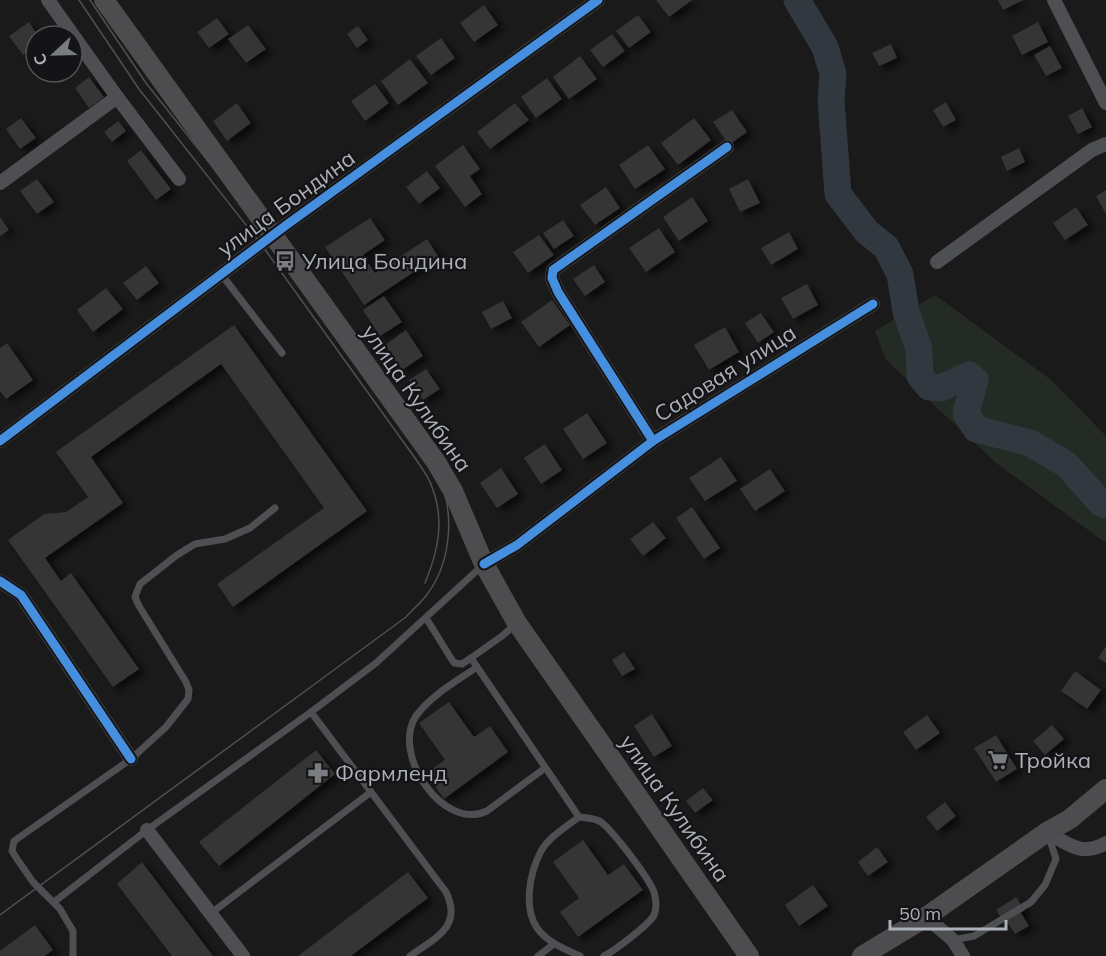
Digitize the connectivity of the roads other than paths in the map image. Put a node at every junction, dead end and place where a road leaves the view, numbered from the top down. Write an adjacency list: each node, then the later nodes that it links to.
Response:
1 (48, 0): 5 (street)
2 (104, 0): 11 (main road, улица Кулибина)
3 (598, 0): 11 (street, улица Бондина)
4 (1054, 0): 6 (street)
5 (117, 97): 9 (street); 10 (street)
6 (1106, 103)
7 (1106, 144): 12 (street)
8 (727, 147): 17 (street)
9 (179, 178)
10 (0, 183)
11 (272, 236): 13 (street, улица Бондина); 19 (main road, улица Кулибина)
12 (937, 262)
13 (221, 274): 15 (lane); 16 (street, улица Бондина)
14 (873, 304): 17 (street, Садовая улица)
15 (282, 353)
16 (0, 441)
17 (652, 441): 19 (street, Садовая улица)
18 (275, 508): 26 (lane)
19 (484, 564): 21 (lane); 22 (main road, улица Кулибина)
20 (0, 581): 26 (street)
21 (426, 618): 23 (lane); 25 (lane)
22 (517, 623): 23 (lane); 46 (main road, улица Кулибина)
23 (471, 658): 24 (lane)
24 (477, 667): 27 (lane); 27 (lane)
25 (311, 712): 29 (lane); 31 (lane)
26 (131, 759): 34 (lane)
27 (545, 768): 30 (lane)
28 (1106, 789): 32 (main road)
29 (371, 792): 35 (lane); 42 (lane)
30 (579, 817): 38 (lane); 45 (lane)
31 (147, 830): 34 (lane); 35 (street)
32 (1047, 832): 33 (street); 36 (main road); 37 (lane)
33 (1106, 843)
34 (54, 902): 40 (lane)
35 (210, 914): 41 (street)
36 (926, 917): 37 (street); 47 (main road)
37 (953, 940): 48 (street)
38 (554, 944): 39 (lane); 43 (lane)
39 (568, 953): 44 (lane)
40 (73, 956)
41 (243, 956)
42 (410, 956)
43 (538, 956)
44 (580, 956)
45 (604, 956)
46 (749, 956)
47 (862, 956)
48 (963, 956)

